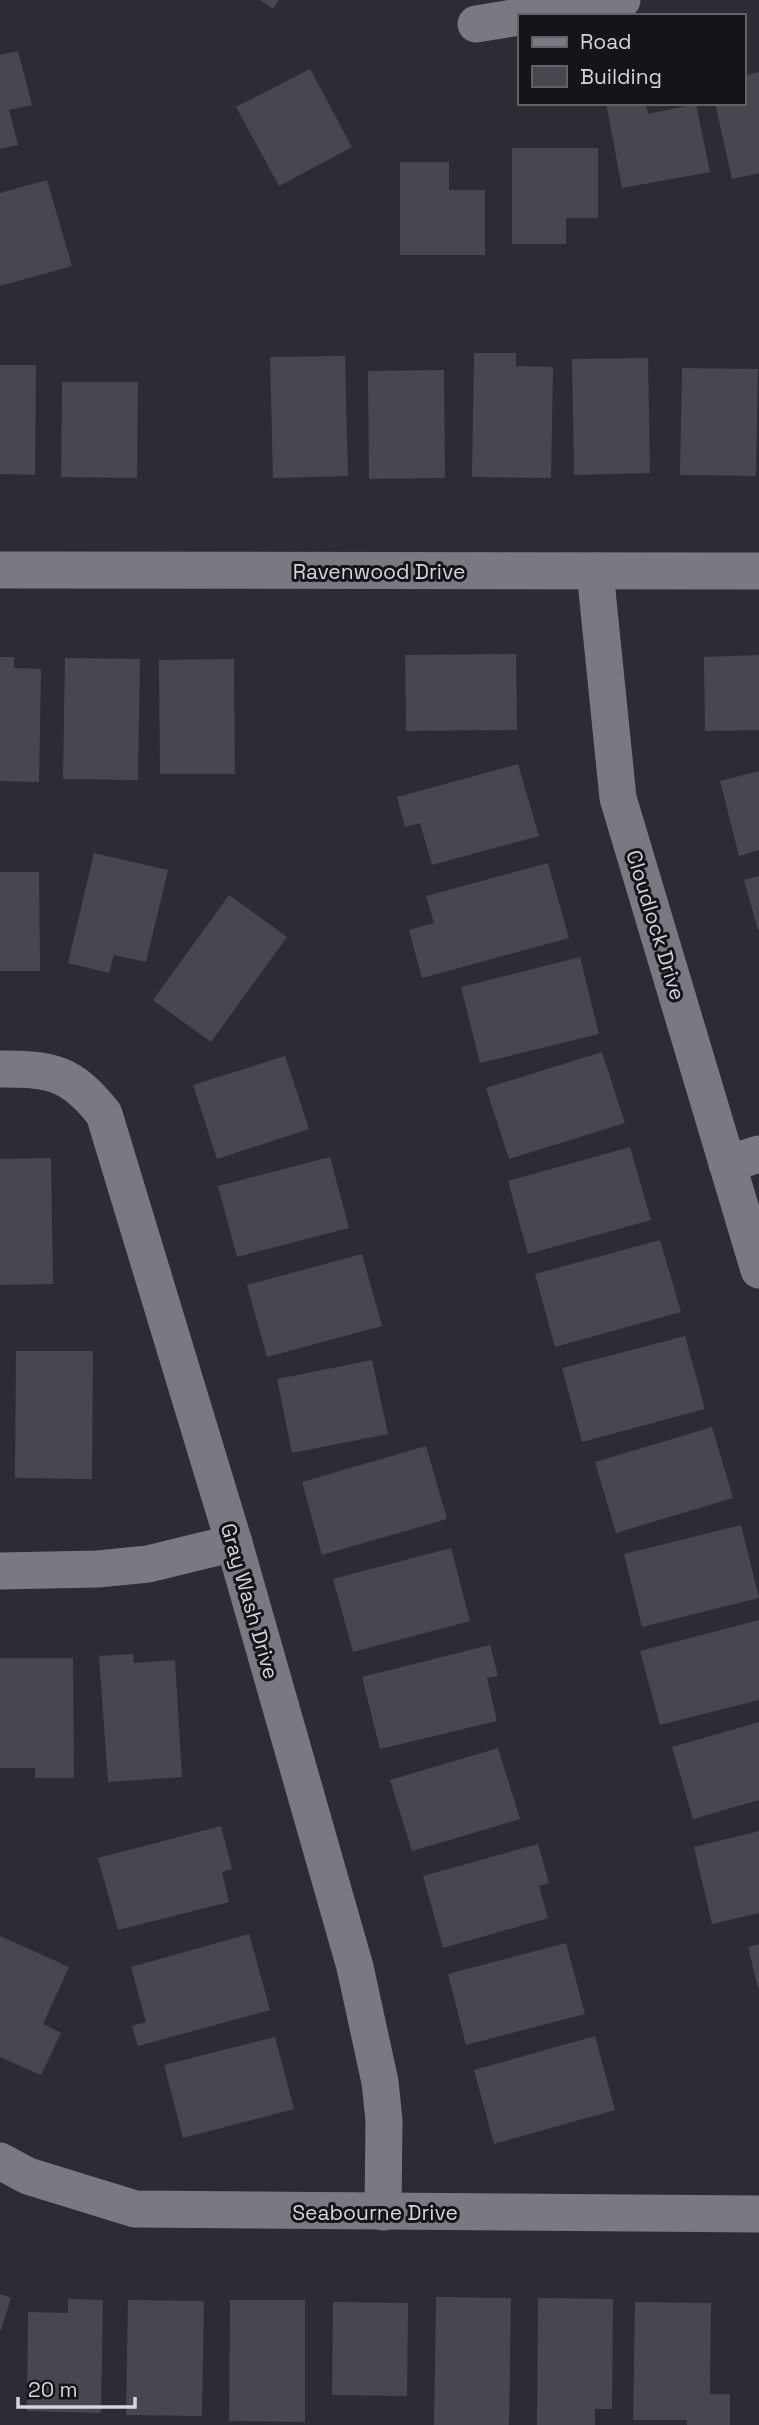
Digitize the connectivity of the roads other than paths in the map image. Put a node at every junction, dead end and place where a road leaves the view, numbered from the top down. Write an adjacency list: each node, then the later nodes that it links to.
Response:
1 (622, 0): 2 (street)
2 (539, 14)
3 (518, 17): 4 (street)
4 (476, 24)
5 (0, 570): 6 (street, Ravenwood Drive)
6 (595, 571): 7 (street, Ravenwood Drive); 9 (street, Cloudlock Drive)
7 (759, 571)
8 (0, 1069): 11 (street, Gray Wash Drive)
9 (743, 1159): 10 (street, Cloudlock Drive)
10 (759, 1270)
11 (234, 1544): 12 (street); 14 (street, Gray Wash Drive)
12 (0, 1572)
13 (0, 2161): 14 (street, Seabourne Drive)
14 (383, 2212): 15 (street, Seabourne Drive)
15 (759, 2214)

